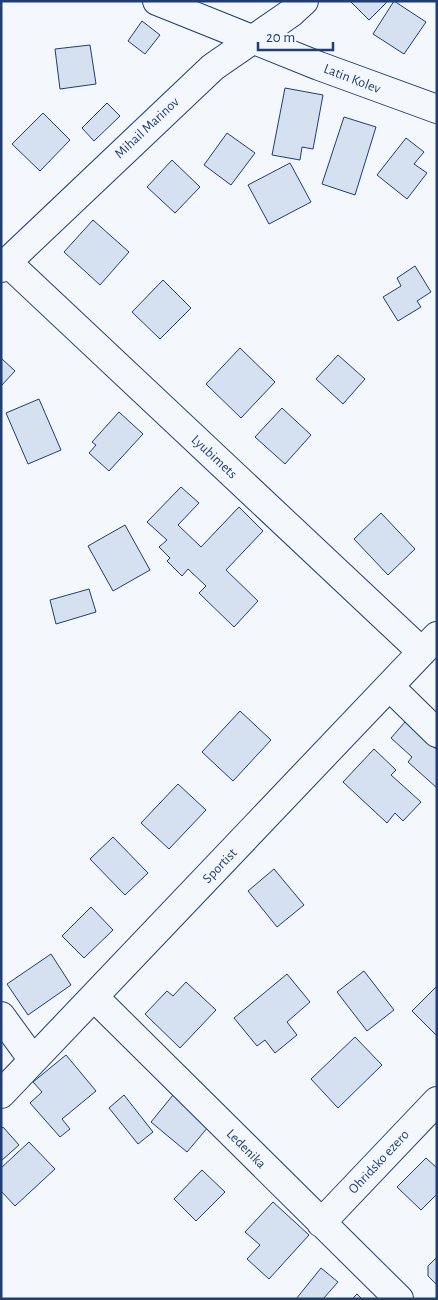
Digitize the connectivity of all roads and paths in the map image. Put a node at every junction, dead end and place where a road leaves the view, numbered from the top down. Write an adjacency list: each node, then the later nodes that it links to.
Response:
1 (157, 1): 3 (street, Latin Kolev)
2 (304, 1): 3 (street, Mihail Marinov)
3 (252, 40): 4 (street, Latin Kolev); 5 (street, Mihail Marinov)
4 (437, 109)
5 (4, 265): 6 (street, Lyubimets)
6 (429, 644): 7 (street, Sportist)
7 (390, 687): 8 (street); 9 (street, Sportist)
8 (437, 733)
9 (94, 997): 11 (street, Sportist); 14 (street, Ledenika)
10 (1, 1016): 11 (street)
11 (33, 1060): 12 (street, Sportist)
12 (1, 1094)
13 (437, 1101): 14 (street, Ohridsko ezero)
14 (321, 1223): 15 (street, Ledenika)
15 (399, 1299)

